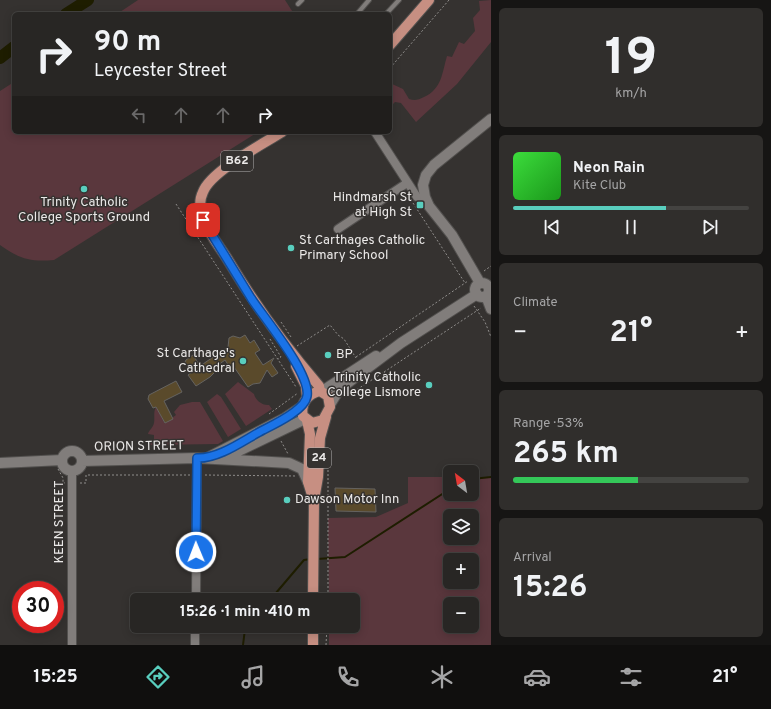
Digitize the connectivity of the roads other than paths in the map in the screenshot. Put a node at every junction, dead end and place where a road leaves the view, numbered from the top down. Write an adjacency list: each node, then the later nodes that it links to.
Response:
1 (302, 0): 5 (lane)
2 (369, 0): 6 (lane)
3 (399, 0): 7 (lane)
4 (429, 0): 8 (main road)
5 (298, 4)
6 (359, 12)
7 (388, 12)
8 (392, 43)
9 (491, 118): 13 (street)
10 (279, 134): 18 (main road, B62)
11 (376, 134): 12 (street)
12 (407, 183): 13 (street); 14 (street)
13 (425, 197): 15 (street)
14 (338, 229)
15 (482, 285): 16 (street); 17 (street)
16 (486, 309)
17 (401, 343): 19 (street); 21 (street)
18 (288, 350): 19 (main road, B62); 20 (main road, B62)
19 (322, 391): 20 (main road); 21 (main road, B62)
20 (305, 402): 23 (main road, B62); 24 (street)
21 (331, 403): 22 (main road)
22 (326, 417): 23 (main road); 31 (main road, 24)
23 (306, 420): 25 (street, ORION STREET); 30 (main road, B62)
24 (201, 458): 25 (street, ORION STREET); 27 (street, ORION STREET); 32 (street)
25 (220, 459): 30 (street, ORION STREET)
26 (62, 460): 27 (street); 28 (street); 29 (street)
27 (82, 461): 29 (street)
28 (0, 464)
29 (72, 471): 36 (street, KEEN STREET)
30 (308, 482): 31 (main road, B62)
31 (314, 500): 33 (main road, B62)
32 (196, 593)
33 (314, 593)
34 (195, 633): 37 (street)
35 (313, 633): 38 (main road)
36 (72, 645)
37 (195, 645)
38 (313, 645)

